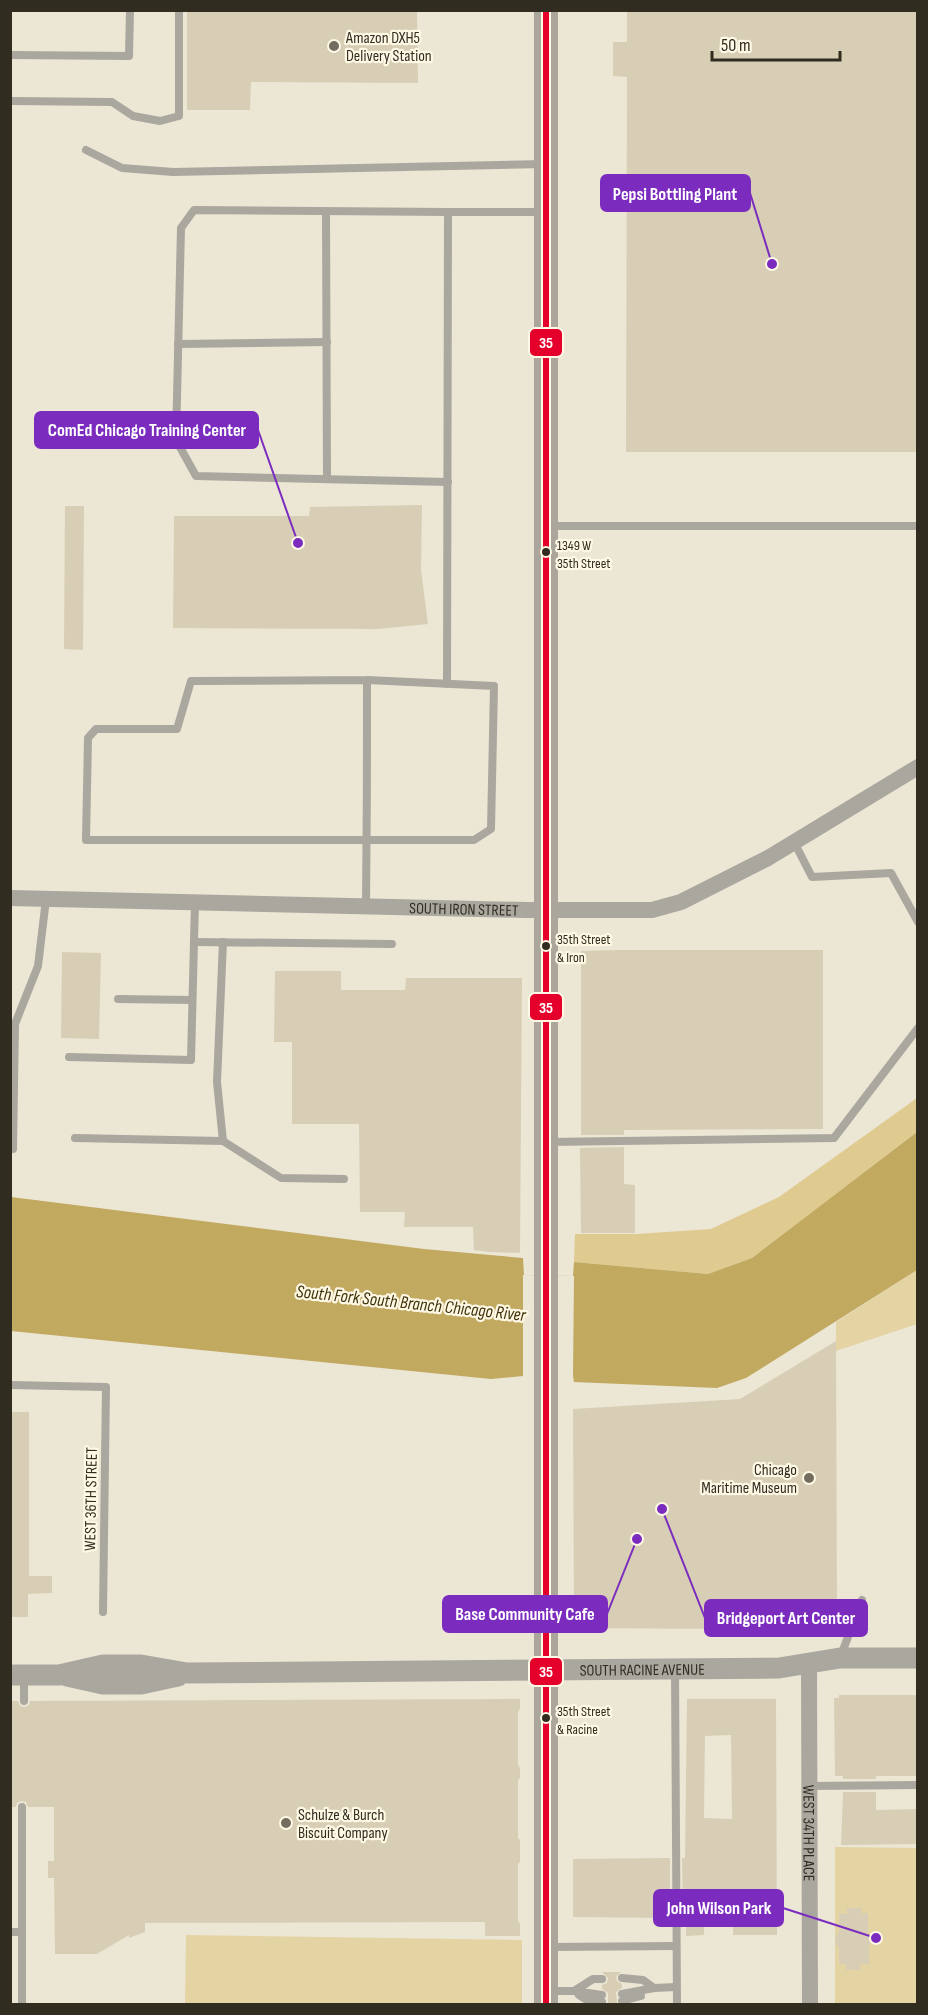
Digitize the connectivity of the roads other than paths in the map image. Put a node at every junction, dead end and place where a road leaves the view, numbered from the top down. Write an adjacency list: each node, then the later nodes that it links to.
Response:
1 (130, 10): 4 (lane)
2 (179, 10): 5 (lane)
3 (546, 10): 7 (main road)
4 (10, 55)
5 (10, 101)
6 (86, 150): 7 (lane)
7 (545, 164): 10 (main road)
8 (326, 211): 9 (lane); 11 (lane); 12 (lane)
9 (448, 212): 10 (lane); 14 (lane)
10 (545, 212): 15 (main road)
11 (327, 342): 12 (lane); 13 (lane)
12 (178, 344): 13 (lane)
13 (327, 479): 14 (lane)
14 (448, 482): 18 (lane)
15 (545, 526): 16 (lane); 26 (main road)
16 (918, 526)
17 (367, 680): 18 (lane); 20 (lane); 20 (lane)
18 (447, 684): 20 (lane)
19 (918, 767): 21 (street, SOUTH IRON STREET)
20 (367, 841): 25 (lane)
21 (794, 842): 26 (street, SOUTH IRON STREET); 27 (lane)
22 (10, 898): 23 (street, SOUTH IRON STREET)
23 (46, 898): 24 (street, SOUTH IRON STREET); 38 (lane)
24 (195, 902): 25 (street, SOUTH IRON STREET); 28 (lane)
25 (366, 906): 26 (street, SOUTH IRON STREET)
26 (545, 911): 37 (main road)
27 (918, 922)
28 (194, 942): 29 (lane); 32 (lane)
29 (222, 942): 30 (lane); 36 (lane)
30 (392, 944)
31 (117, 999): 32 (lane)
32 (192, 1000): 34 (lane)
33 (918, 1028): 37 (lane)
34 (69, 1058)
35 (75, 1138): 36 (lane)
36 (223, 1141): 39 (lane)
37 (545, 1142): 47 (main road)
38 (13, 1149)
39 (344, 1179)
40 (10, 1385): 42 (lane, WEST 36TH STREET)
41 (862, 1600): 43 (lane)
42 (103, 1612)
43 (840, 1658): 44 (street, SOUTH RACINE AVENUE); 45 (street, SOUTH RACINE AVENUE)
44 (918, 1658)
45 (809, 1662): 46 (street, SOUTH RACINE AVENUE); 51 (street, WEST 34TH PLACE)
46 (675, 1669): 47 (street, SOUTH RACINE AVENUE); 55 (lane)
47 (546, 1670): 48 (street, SOUTH RACINE AVENUE); 56 (main road)
48 (17, 1675): 49 (lane)
49 (24, 1701)
50 (918, 1785): 51 (lane)
51 (810, 1786): 67 (street, WEST 34TH PLACE)
52 (22, 1807): 54 (lane)
53 (10, 1932): 54 (lane)
54 (21, 1932): 65 (lane)
55 (676, 1946): 56 (lane); 59 (lane)
56 (546, 1947): 63 (main road)
57 (622, 1981): 60 (lane)
58 (602, 1982): 61 (lane)
59 (676, 1987): 60 (lane); 66 (lane)
60 (654, 1988): 62 (lane)
61 (574, 1991): 63 (lane); 64 (lane)
62 (622, 1997)
63 (546, 1998)
64 (602, 1998)
65 (22, 2004)
66 (676, 2004)
67 (810, 2004)

